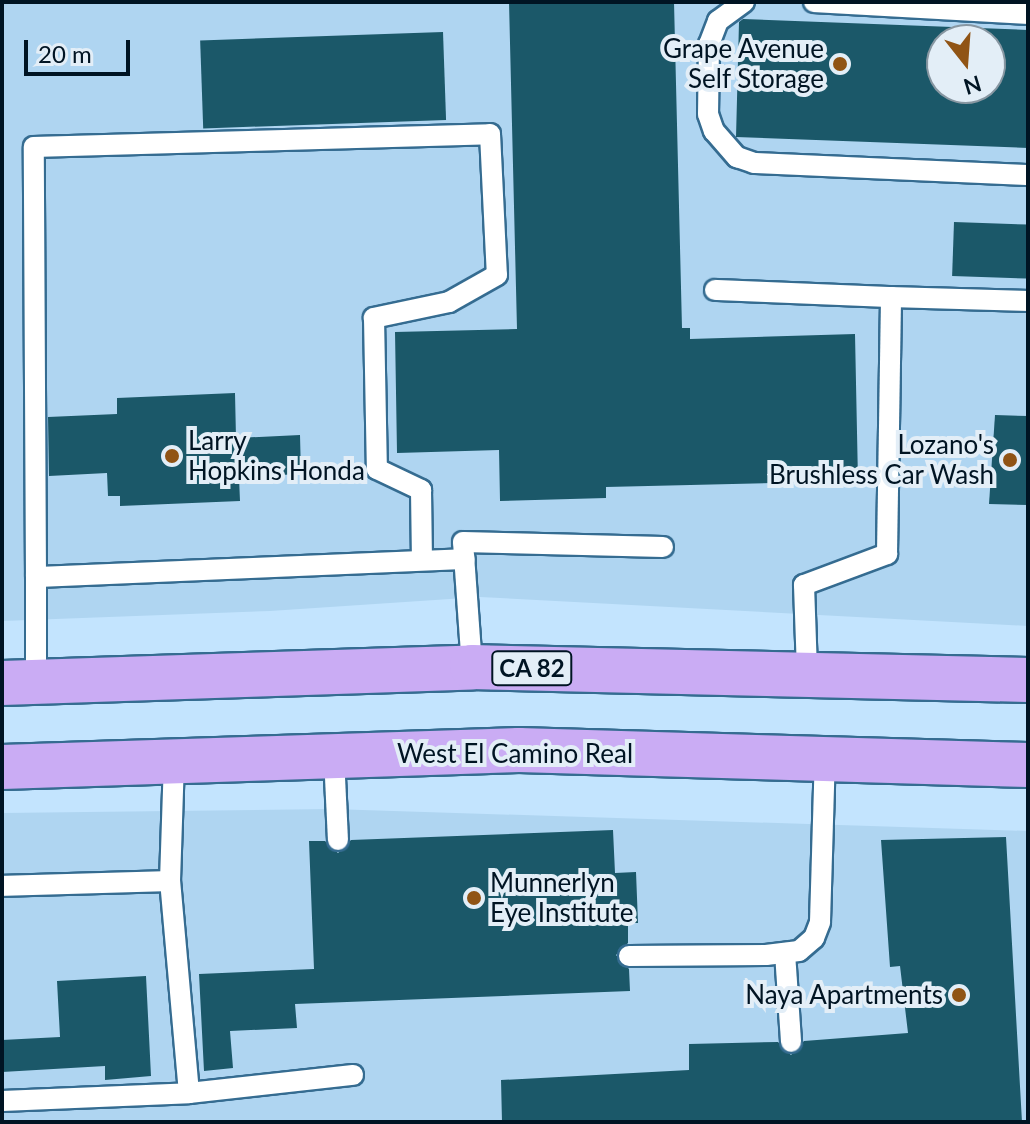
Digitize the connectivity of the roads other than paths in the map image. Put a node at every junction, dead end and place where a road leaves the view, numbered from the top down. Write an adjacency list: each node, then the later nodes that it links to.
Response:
1 (744, 2): 4 (lane)
2 (814, 2): 3 (lane)
3 (1028, 14)
4 (1028, 175)
5 (715, 290): 6 (lane)
6 (891, 297): 7 (lane); 13 (lane)
7 (1028, 301)
8 (663, 547): 9 (lane)
9 (465, 559): 10 (lane); 12 (lane)
10 (422, 560): 11 (lane); 11 (lane)
11 (36, 577): 15 (lane)
12 (472, 667): 13 (main road, CA 82); 15 (main road, CA 82)
13 (807, 671): 14 (main road, CA 82)
14 (1028, 680)
15 (19, 682)
16 (334, 756): 17 (main road, West El Camino Real); 18 (main road, West El Camino Real); 21 (lane)
17 (825, 757): 19 (main road, West El Camino Real); 24 (lane)
18 (174, 761): 20 (main road, West El Camino Real); 22 (lane)
19 (1028, 765)
20 (2, 767)
21 (338, 840)
22 (170, 881): 23 (lane); 28 (lane)
23 (2, 886)
24 (785, 953): 25 (lane); 26 (lane)
25 (629, 956)
26 (791, 1042)
27 (353, 1075): 28 (lane)
28 (189, 1093): 29 (lane)
29 (2, 1101)

